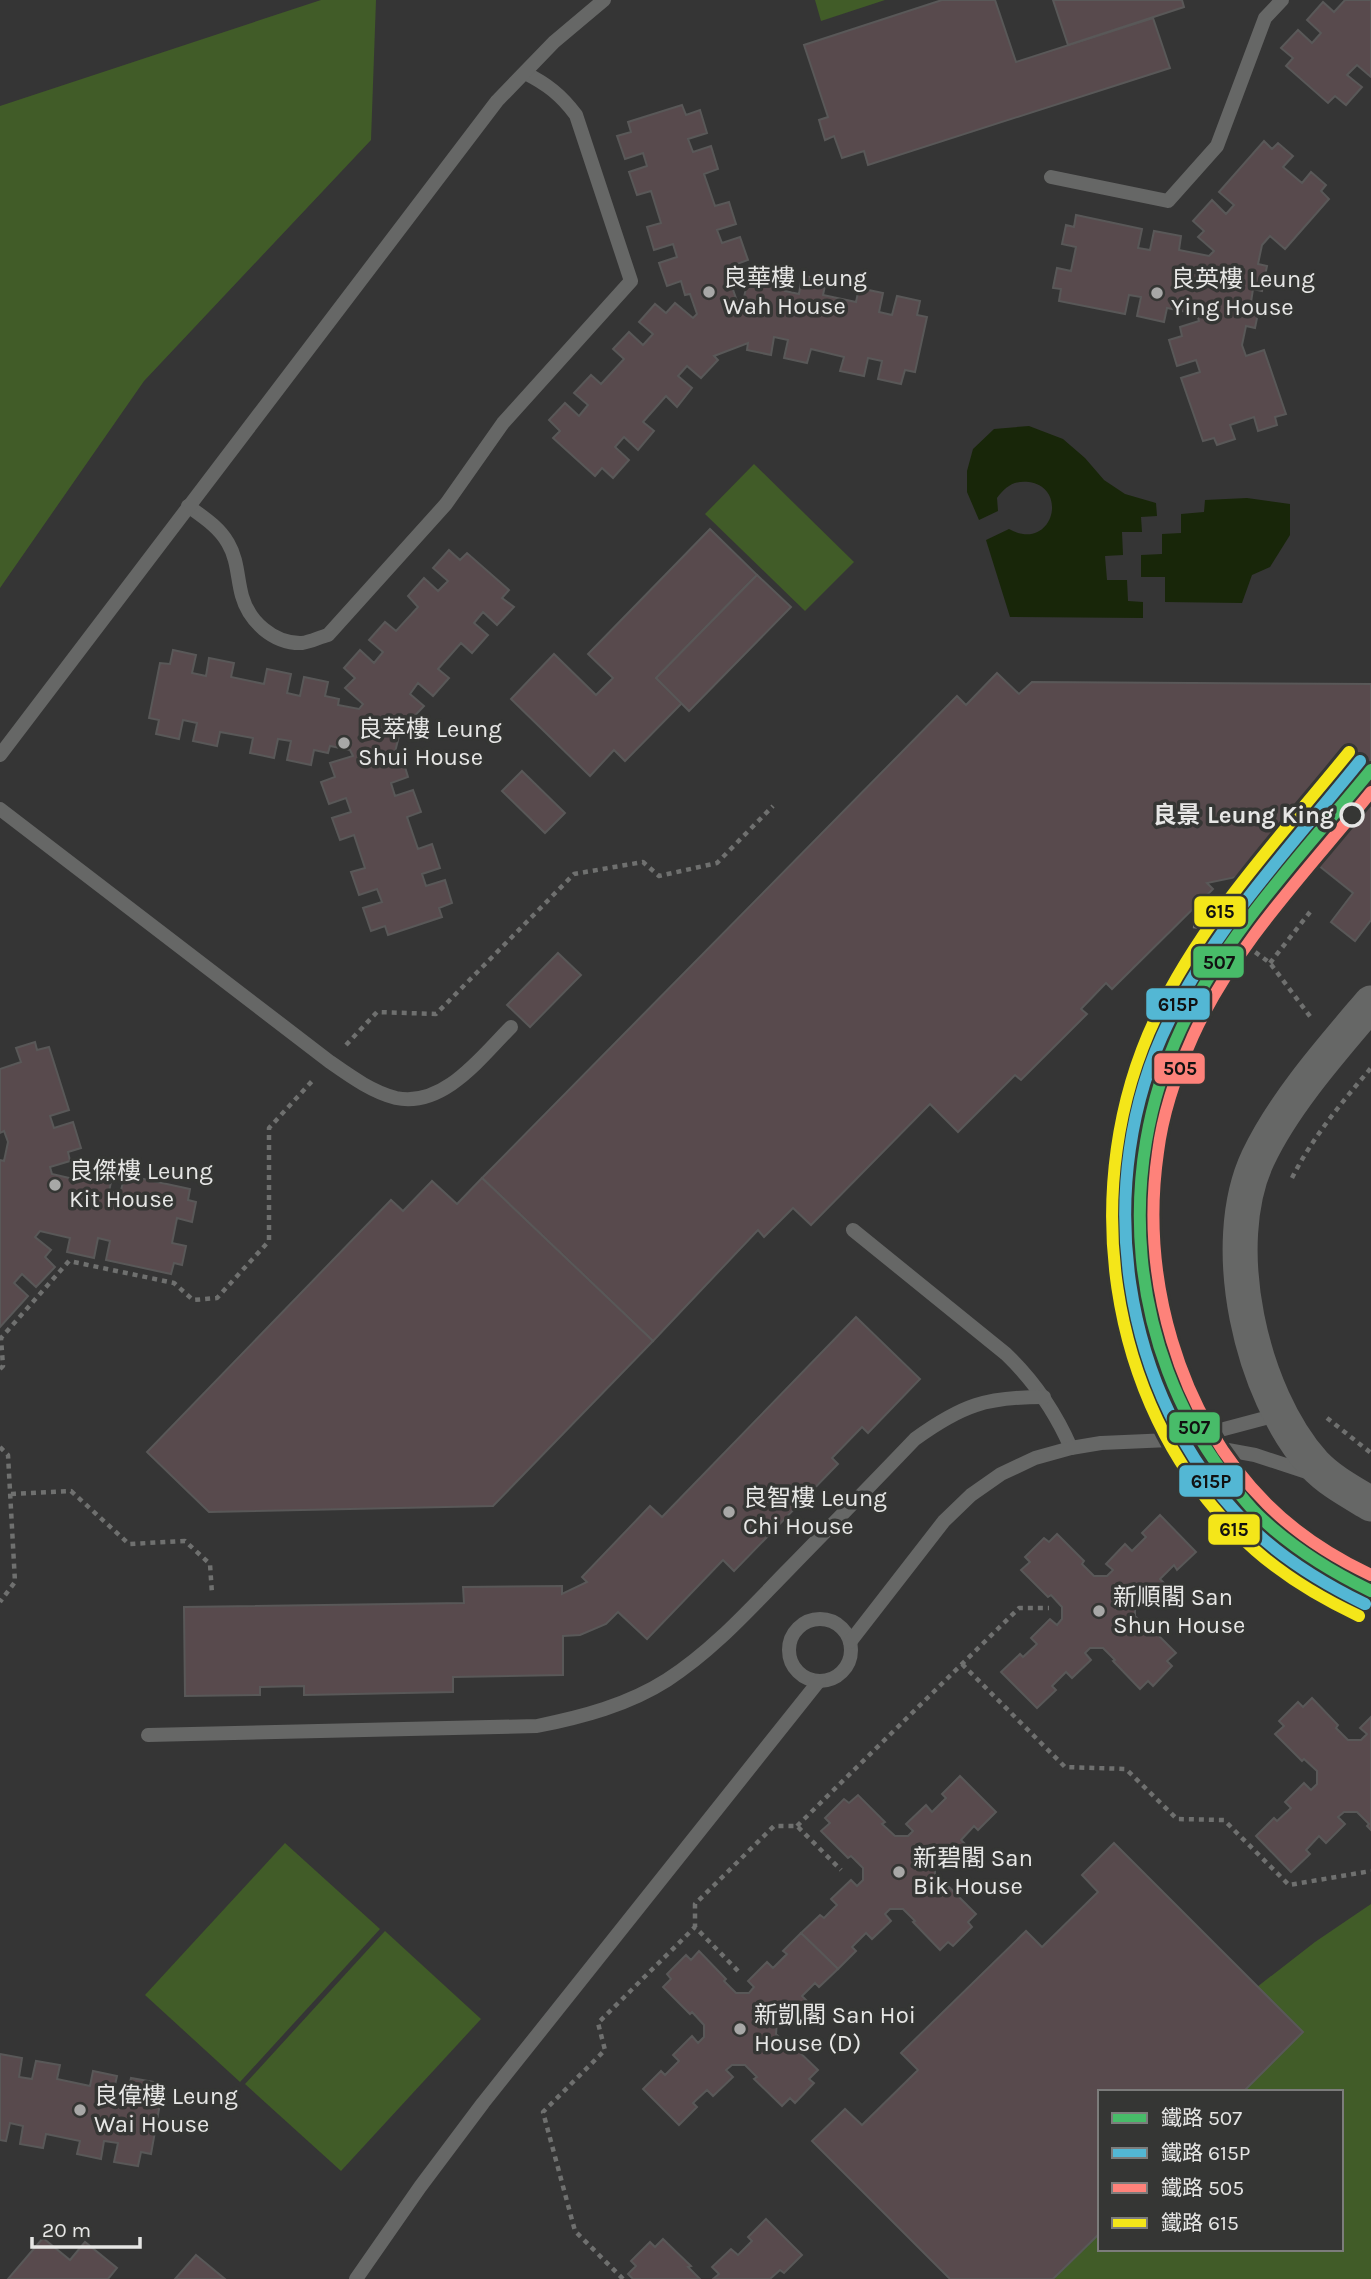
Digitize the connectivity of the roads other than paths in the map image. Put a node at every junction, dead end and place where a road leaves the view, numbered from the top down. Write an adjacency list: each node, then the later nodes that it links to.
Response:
1 (604, 0): 3 (lane)
2 (1282, 0): 4 (lane)
3 (525, 73): 5 (lane); 5 (lane)
4 (1051, 177)
5 (188, 506): 6 (lane)
6 (0, 755)
7 (0, 809): 9 (lane)
8 (1371, 1003): 12 (street)
9 (511, 1027)
10 (853, 1230): 11 (lane)
11 (1044, 1397): 14 (lane); 19 (lane)
12 (1280, 1414): 13 (lane); 15 (street)
13 (1170, 1440): 14 (lane); 15 (lane)
14 (1071, 1448): 17 (lane)
15 (1337, 1484): 16 (street)
16 (1371, 1504)
17 (850, 1642): 18 (lane); 18 (lane)
18 (819, 1681): 20 (lane)
19 (148, 1735)
20 (356, 2279)

